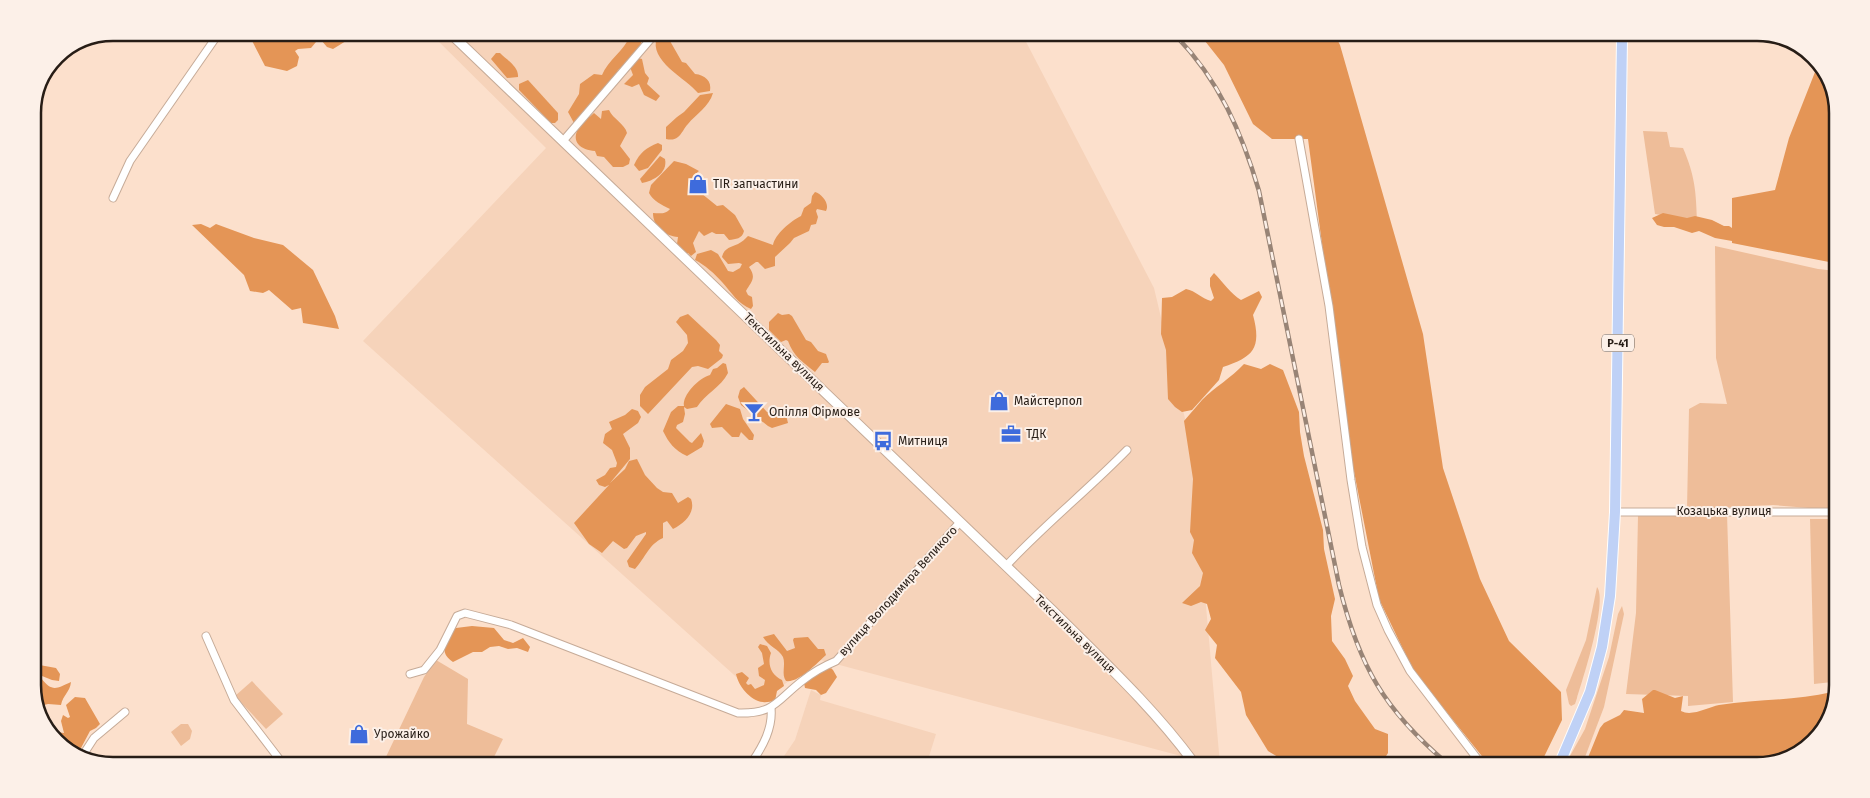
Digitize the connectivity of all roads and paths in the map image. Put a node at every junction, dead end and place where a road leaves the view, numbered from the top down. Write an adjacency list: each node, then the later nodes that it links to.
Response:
1 (213, 41): 7 (street)
2 (458, 41): 6 (street, Текстильна вулиця)
3 (649, 41): 6 (street)
4 (1622, 41): 9 (main road, Р-41)
5 (1299, 139): 21 (street)
6 (562, 141): 11 (street, Текстильна вулиця)
7 (112, 198)
8 (1127, 450): 12 (street)
9 (1615, 512): 10 (street, Козацька вулиця); 22 (main road, Р-41)
10 (1829, 512)
11 (960, 522): 12 (street, Текстильна вулиця); 15 (street, вулиця Володимира Великого)
12 (1006, 566): 20 (street, Текстильна вулиця)
13 (206, 636): 18 (street)
14 (410, 674): 15 (street)
15 (771, 708): 19 (street)
16 (125, 712): 17 (street)
17 (85, 751)
18 (278, 757)
19 (755, 757)
20 (1189, 757)
21 (1477, 757)
22 (1562, 757)

